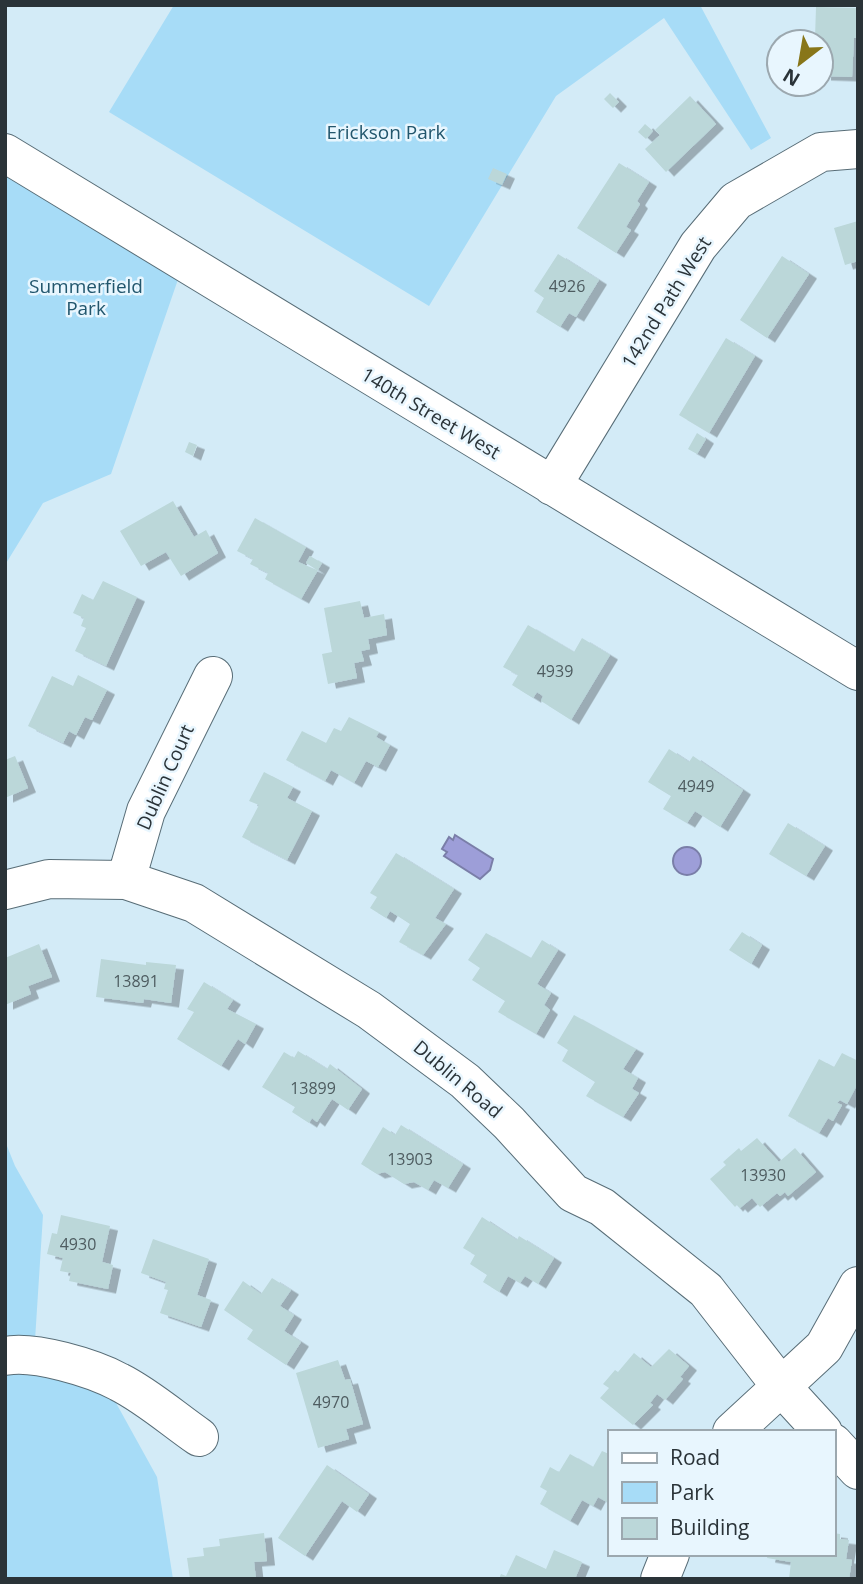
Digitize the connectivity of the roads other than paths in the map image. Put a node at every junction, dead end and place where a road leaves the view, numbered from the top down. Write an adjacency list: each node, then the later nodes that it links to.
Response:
1 (858, 149): 3 (street, 142nd Path West)
2 (5, 153): 3 (street, 140th Street West)
3 (552, 486): 4 (street, 140th Street West)
4 (858, 671)
5 (213, 676): 6 (street, Dublin Court)
6 (125, 880): 7 (street, Dublin Road); 10 (street, Dublin Road)
7 (5, 890)
8 (858, 1286): 10 (street)
9 (5, 1356): 13 (street)
10 (780, 1385): 11 (street); 12 (street, Dublin Road)
11 (734, 1430)
12 (821, 1430)
13 (199, 1437)
14 (835, 1445): 15 (street)
15 (858, 1470)
16 (669, 1556): 17 (street)
17 (660, 1579)

